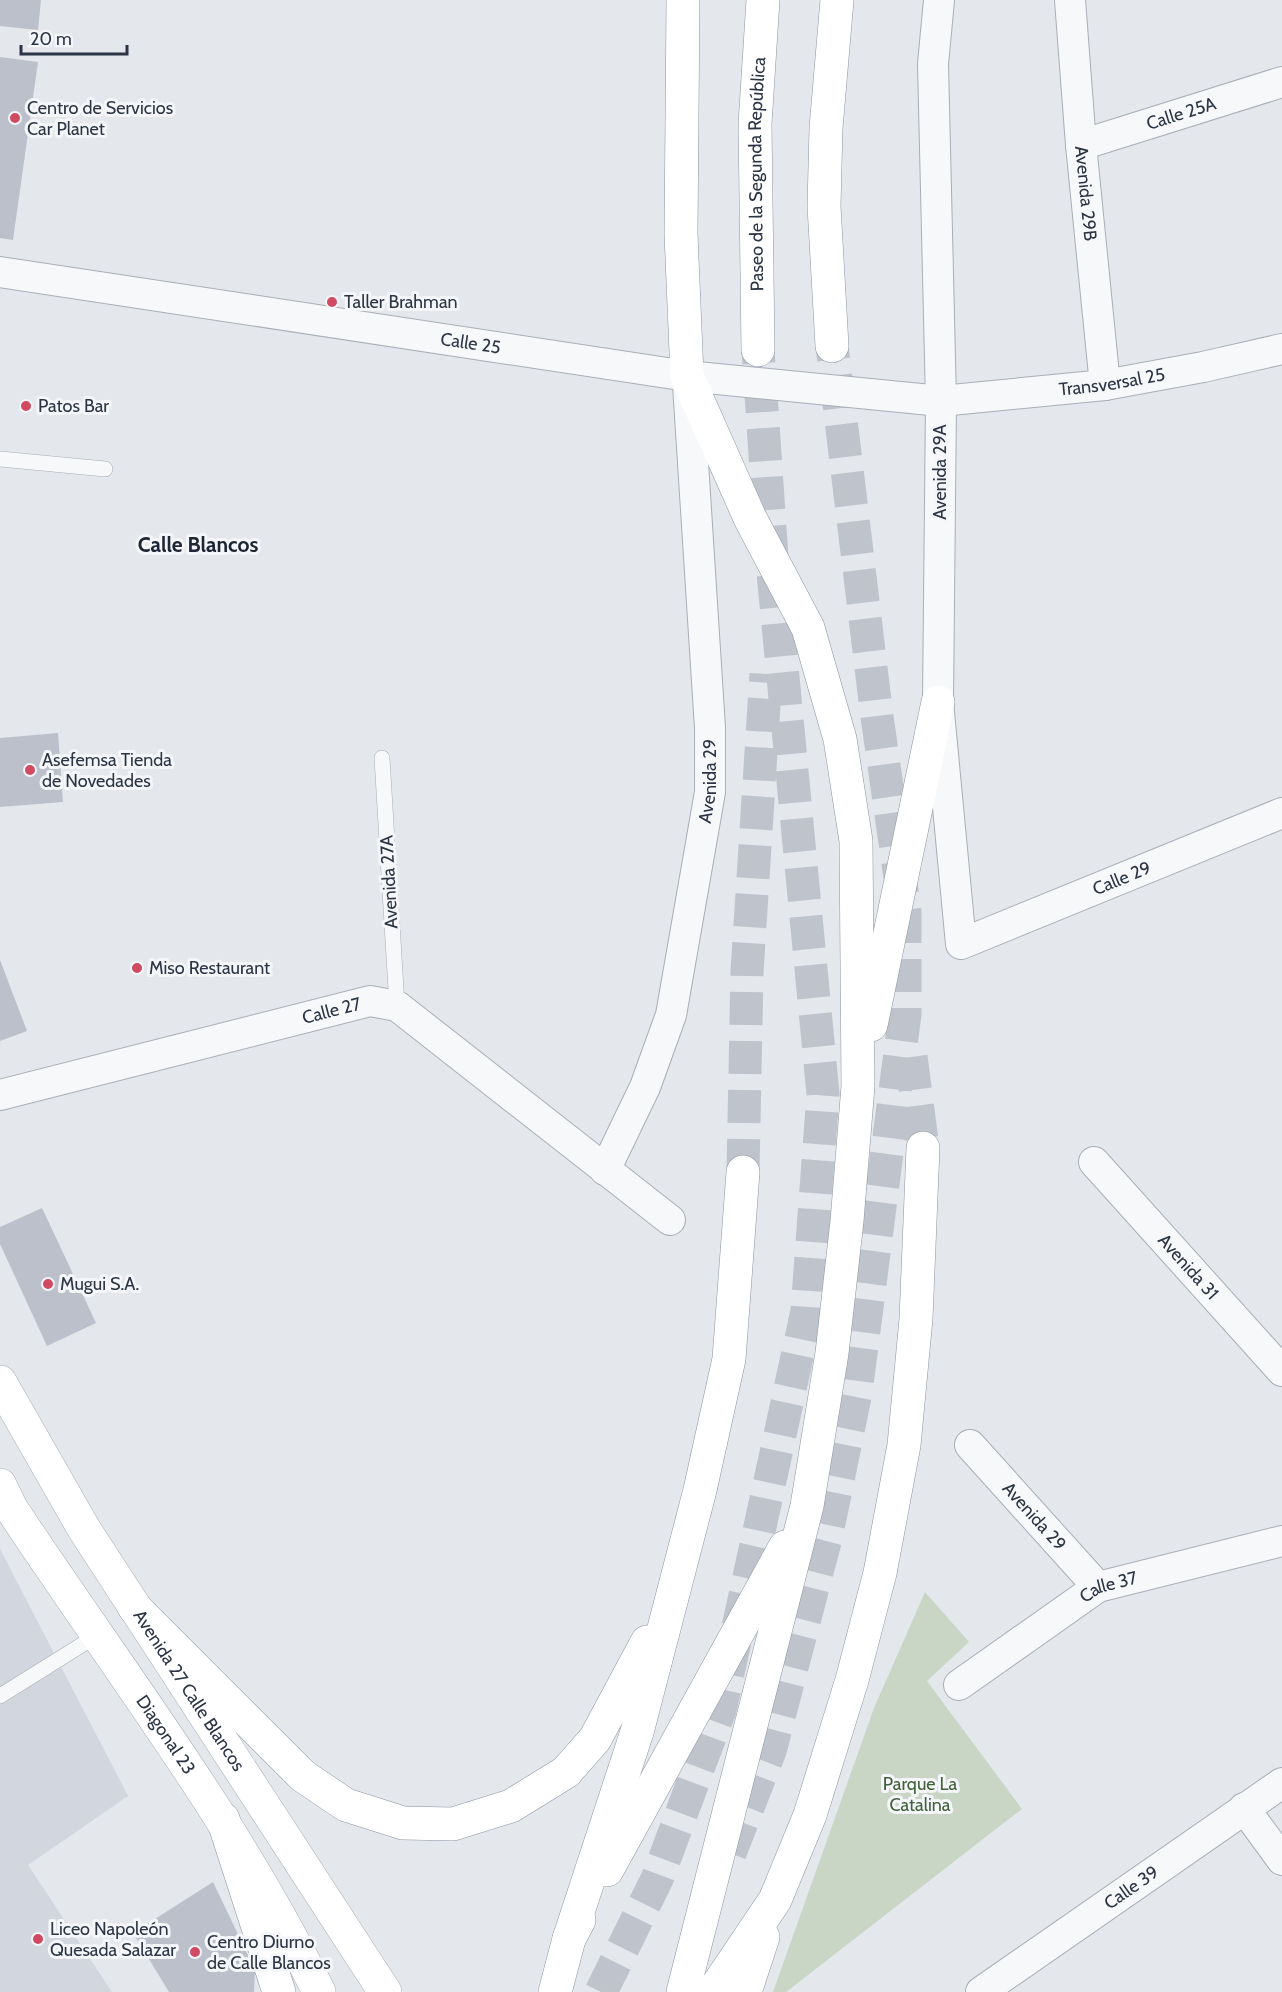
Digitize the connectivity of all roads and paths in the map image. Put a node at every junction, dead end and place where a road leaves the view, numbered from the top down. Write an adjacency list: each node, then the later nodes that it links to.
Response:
1 (683, 0): 12 (main road)
2 (763, 0): 11 (main road, Paseo de la Segunda República)
3 (837, 0): 9 (main road)
4 (939, 0): 14 (street, Avenida 29A)
5 (1071, 0): 7 (street, Avenida 29B)
6 (1282, 82): 7 (street, Calle 25A)
7 (1081, 145): 13 (street, Avenida 29B)
8 (0, 272): 12 (street, Calle 25)
9 (832, 346)
10 (1282, 349): 13 (street, Transversal 25)
11 (758, 350)
12 (687, 376): 14 (street, Calle 25); 22 (main road); 26 (street, Avenida 29)
13 (1106, 385): 14 (street, Transversal 25)
14 (940, 401): 17 (street, Avenida 29A)
15 (0, 459): 16 (lane)
16 (105, 469)
17 (938, 702): 20 (street, Avenida 29A); 22 (main road)
18 (382, 758): 21 (lane, Avenida 27A)
19 (1282, 813): 20 (street, Calle 29)
20 (961, 944)
21 (397, 1006): 23 (street, Calle 27); 26 (street, Calle 27)
22 (858, 1086): 33 (main road)
23 (0, 1095)
24 (923, 1148): 45 (main road)
25 (1094, 1162): 29 (street, Avenida 31)
26 (605, 1170): 28 (street, Calle 27)
27 (742, 1172): 36 (main road)
28 (670, 1220)
29 (1282, 1371)
30 (0, 1382): 37 (main road, Avenida 27 Calle Blancos)
31 (970, 1445): 35 (street, Avenida 29)
32 (4, 1502): 38 (main road, Diagonal 23)
33 (807, 1506): 46 (main road); 51 (main road)
34 (1282, 1541): 35 (street, Calle 37)
35 (1098, 1587): 39 (street, Calle 37)
36 (670, 1598): 37 (main road); 46 (main road)
37 (134, 1607): 49 (main road, Avenida 27 Calle Blancos)
38 (96, 1636): 40 (lane); 43 (main road, Diagonal 23)
39 (959, 1685)
40 (0, 1696)
41 (1282, 1783): 42 (street, Calle 39)
42 (1244, 1808): 44 (street); 54 (street, Calle 39)
43 (223, 1819): 47 (main road); 48 (main road, Diagonal 23)
44 (1282, 1860)
45 (775, 1900): 52 (main road); 53 (main road)
46 (569, 1939): 50 (main road)
47 (279, 1992)
48 (319, 1992)
49 (385, 1992)
50 (555, 1992)
51 (683, 1992)
52 (712, 1992)
53 (745, 1992)
54 (981, 1992)

